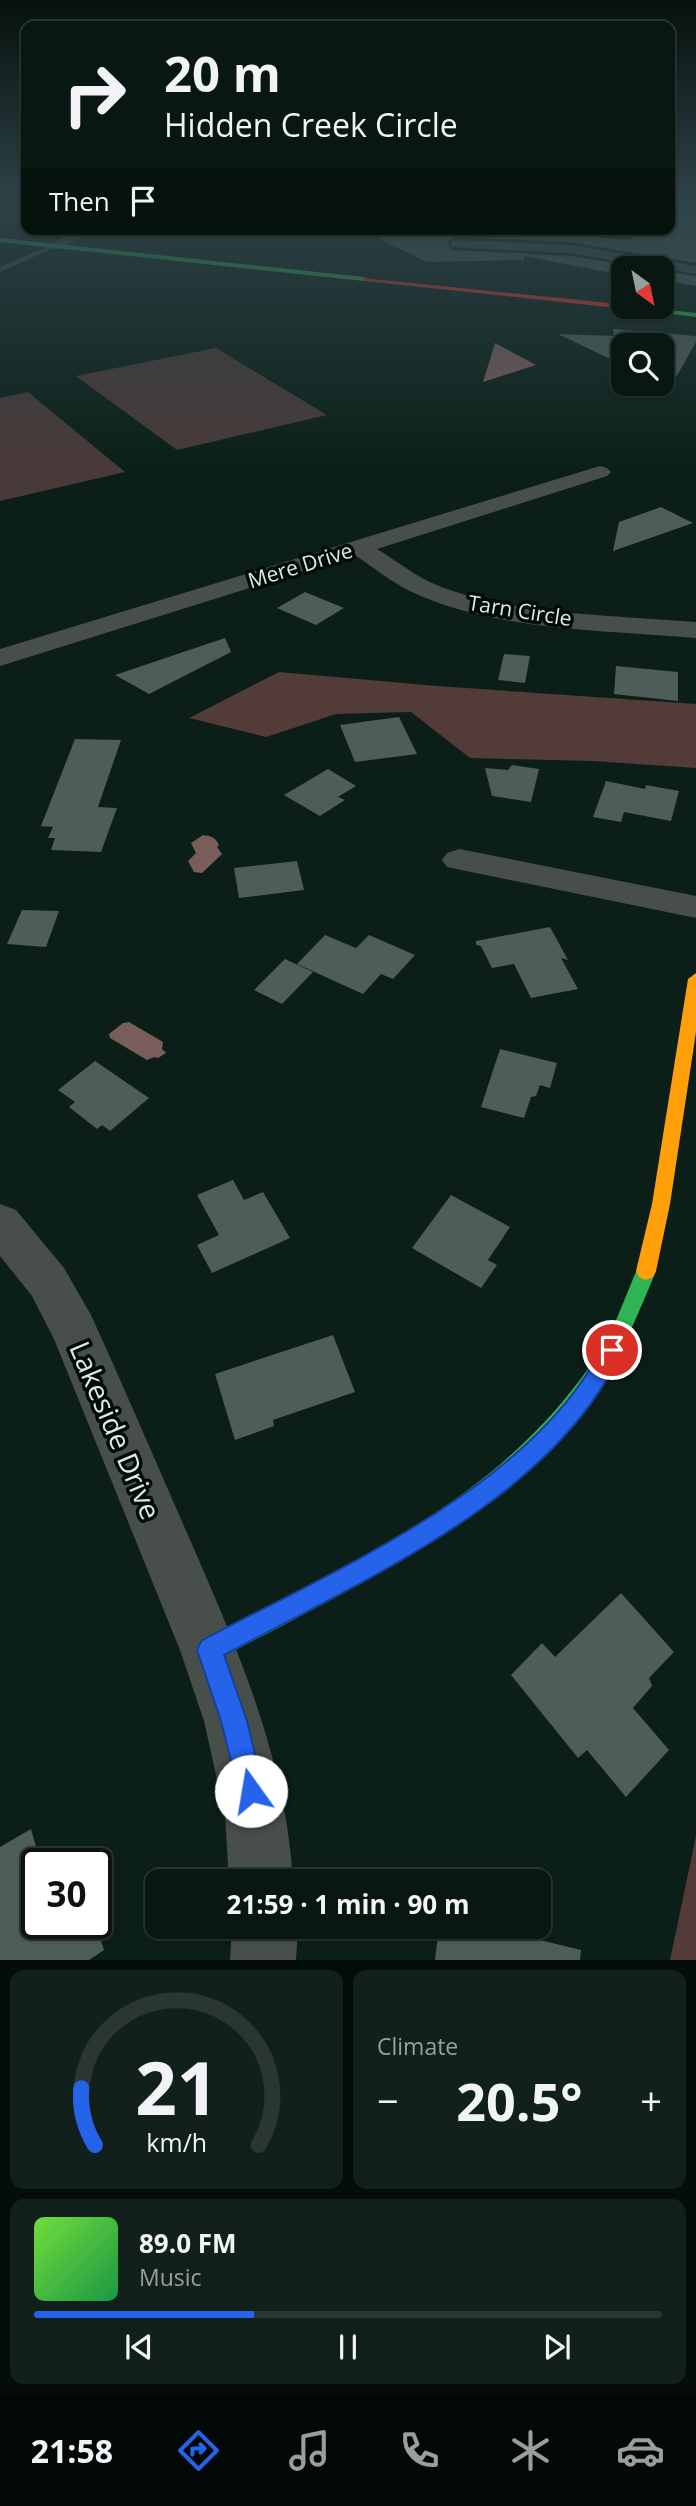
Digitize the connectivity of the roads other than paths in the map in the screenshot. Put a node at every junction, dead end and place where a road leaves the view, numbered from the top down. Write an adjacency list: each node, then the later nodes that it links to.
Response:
1 (471, 289): 6 (main road)
2 (527, 289): 3 (main road)
3 (611, 298)
4 (674, 304): 5 (main road)
5 (696, 307)
6 (696, 315)
7 (600, 472): 8 (street, Mere Drive)
8 (358, 547): 9 (street, Tarn Circle); 10 (street, Mere Drive)
9 (696, 630)
10 (0, 658)
11 (459, 860): 12 (street)
12 (696, 906)
13 (696, 979): 15 (main road)
14 (0, 1223): 15 (street, Lakeside Drive)
15 (209, 1650): 16 (street, Lakeside Drive)
16 (260, 1869)
17 (264, 1939): 18 (street)
18 (263, 1960)

